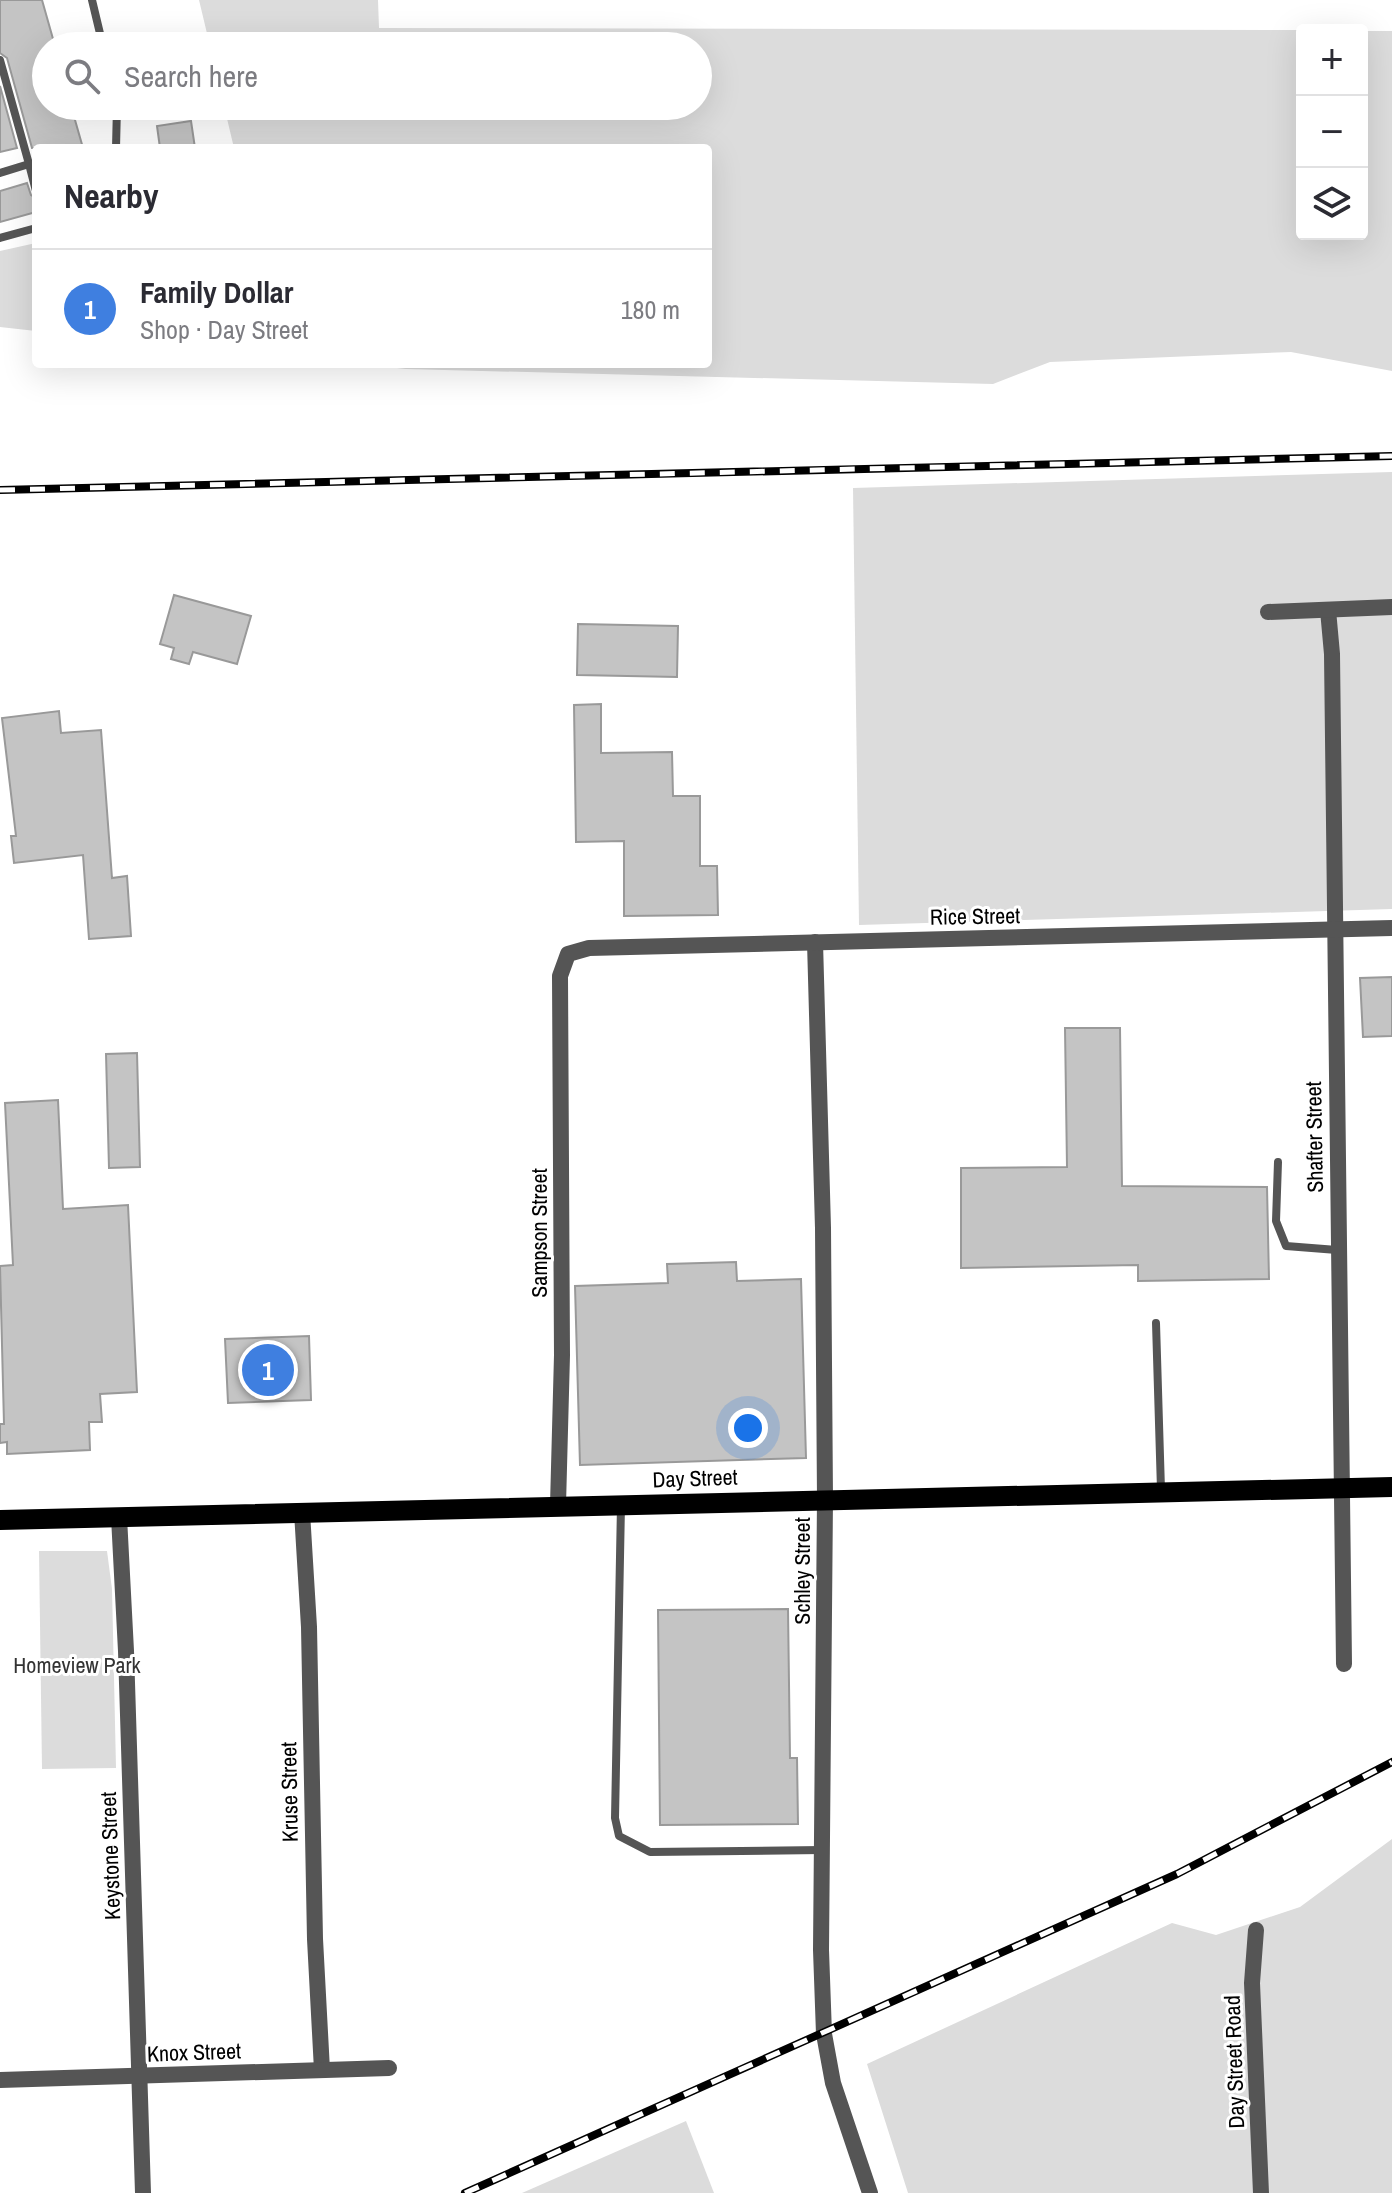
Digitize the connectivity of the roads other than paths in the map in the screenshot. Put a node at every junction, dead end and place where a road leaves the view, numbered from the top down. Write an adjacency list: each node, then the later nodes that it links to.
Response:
1 (92, 0): 2 (lane)
2 (100, 32)
3 (0, 60): 6 (lane)
4 (117, 120): 5 (lane)
5 (116, 144)
6 (29, 164): 7 (lane); 8 (lane)
7 (0, 173)
8 (32, 176)
9 (32, 229): 10 (lane)
10 (0, 238)
11 (1392, 607): 12 (street)
12 (1328, 610): 13 (street); 15 (street, Shafter Street)
13 (1268, 612)
14 (1392, 928): 15 (street, Rice Street)
15 (1334, 929): 16 (street, Rice Street); 19 (street, Shafter Street)
16 (815, 942): 17 (street, Rice Street); 24 (street, Schley Street)
17 (563, 960): 26 (street, Sampson Street)
18 (1278, 1162): 19 (lane)
19 (1337, 1250): 21 (street, Shafter Street)
20 (1156, 1323): 23 (lane)
21 (1342, 1487): 22 (main road, Day Street); 23 (main road, Day Street); 30 (street, Shafter Street)
22 (1392, 1487)
23 (1161, 1490): 24 (main road, Day Street)
24 (825, 1499): 25 (main road, Day Street); 31 (street, Schley Street)
25 (621, 1504): 26 (main road, Day Street); 31 (lane)
26 (558, 1505): 27 (main road, Day Street)
27 (302, 1512): 28 (main road, Day Street); 34 (street, Kruse Street)
28 (119, 1517): 29 (main road, Day Street); 35 (street, Keystone Street)
29 (0, 1520)
30 (1344, 1664)
31 (822, 1850): 38 (street, Schley Street)
32 (1256, 1930): 39 (street, Day Street Road)
33 (389, 2068): 34 (street, Knox Street)
34 (322, 2070): 35 (street, Knox Street)
35 (139, 2076): 36 (street, Knox Street); 37 (street, Keystone Street)
36 (0, 2080)
37 (143, 2193)
38 (870, 2193)
39 (1261, 2193)

